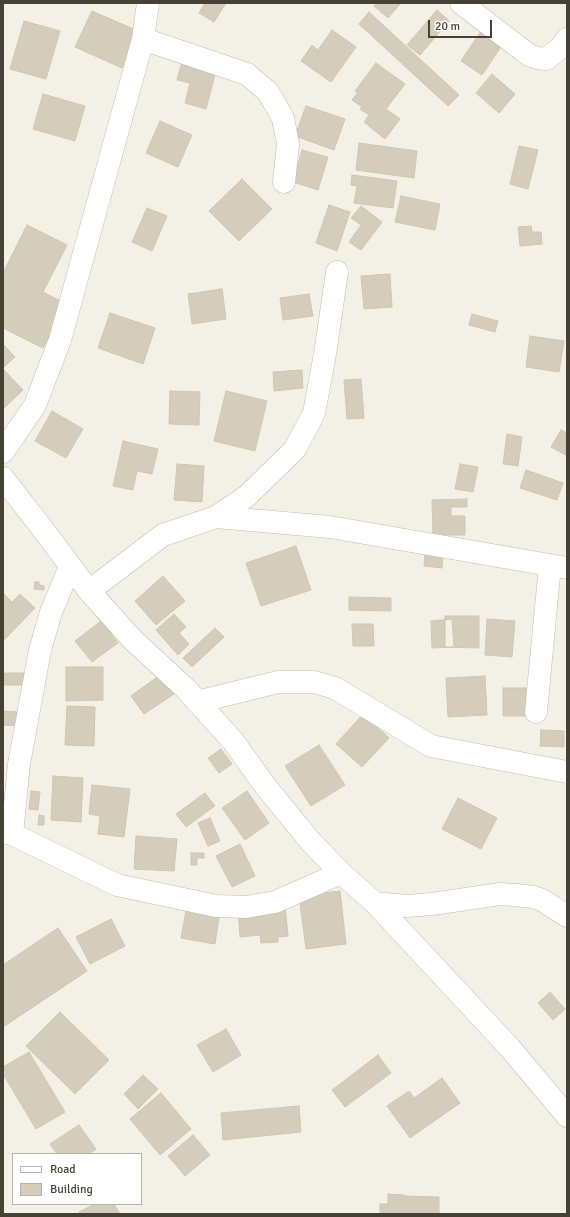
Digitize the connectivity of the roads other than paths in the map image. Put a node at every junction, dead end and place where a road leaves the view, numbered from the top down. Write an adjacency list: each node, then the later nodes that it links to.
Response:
1 (148, 3): 3 (street)
2 (461, 3): 4 (street)
3 (143, 39): 5 (street); 7 (street)
4 (567, 39)
5 (284, 182)
6 (338, 272): 9 (street)
7 (3, 452)
8 (3, 478): 11 (street)
9 (216, 517): 10 (street); 12 (street)
10 (559, 566): 14 (street)
11 (70, 567): 12 (street); 16 (street)
12 (88, 592): 13 (street)
13 (197, 702): 15 (street); 17 (street)
14 (536, 712)
15 (567, 772)
16 (8, 833): 17 (street)
17 (341, 873): 18 (street)
18 (375, 903): 19 (street); 20 (street)
19 (567, 916)
20 (567, 1116)

